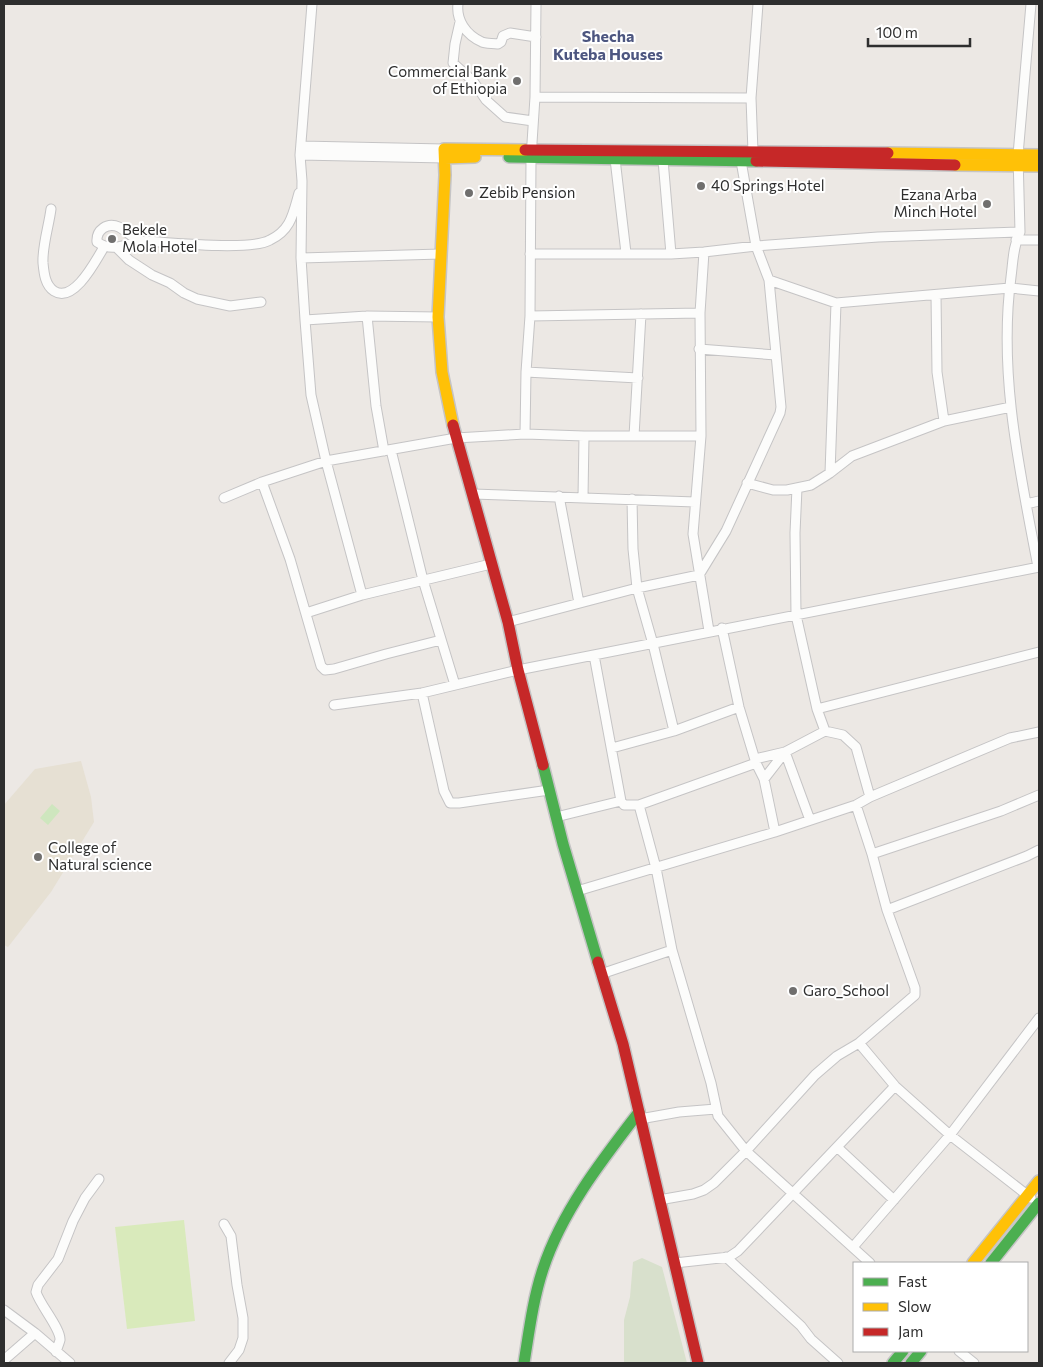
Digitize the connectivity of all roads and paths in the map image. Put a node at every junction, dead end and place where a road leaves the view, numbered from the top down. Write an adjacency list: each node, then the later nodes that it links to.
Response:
1 (312, 4): 11 (street)
2 (458, 4): 6 (street)
3 (536, 4): 7 (street)
4 (758, 4): 9 (street)
5 (1031, 4): 18 (street)
6 (460, 22): 7 (street); 10 (street)
7 (536, 37): 8 (street)
8 (535, 97): 9 (street); 10 (street)
9 (752, 98): 12 (street)
10 (533, 121): 14 (street)
11 (301, 150): 13 (street); 21 (street)
12 (753, 152): 14 (main road); 18 (main road)
13 (444, 154): 14 (main road); 31 (main road)
14 (531, 154): 16 (main road); 32 (street)
15 (1039, 155): 18 (main road)
16 (615, 159): 17 (main road); 30 (street)
17 (663, 160): 19 (main road); 33 (street)
18 (1018, 160): 19 (main road); 20 (main road); 23 (street)
19 (741, 161): 27 (street)
20 (1039, 166)
21 (302, 181): 24 (street); 34 (street)
22 (51, 209): 26 (street)
23 (1018, 236): 25 (street); 27 (street); 36 (street)
24 (139, 240): 26 (street); 28 (street)
25 (1039, 240)
26 (104, 246): 28 (street)
27 (756, 246): 29 (street); 35 (street)
28 (117, 248): 39 (street)
29 (704, 252): 33 (street); 41 (street)
30 (626, 253): 32 (street); 33 (street)
31 (441, 254): 34 (street); 45 (main road)
32 (530, 254): 44 (street)
33 (671, 254)
34 (301, 258): 46 (street)
35 (769, 280): 40 (street); 48 (street)
36 (1010, 288): 37 (street); 38 (street); 51 (street)
37 (1039, 291)
38 (936, 295): 40 (street); 52 (street)
39 (261, 302)
40 (836, 303): 60 (street)
41 (700, 313): 42 (street); 47 (street)
42 (641, 314): 44 (street); 50 (street)
43 (368, 316): 45 (street); 46 (street); 58 (street)
44 (530, 316): 49 (street)
45 (438, 317): 57 (main road)
46 (305, 320): 59 (street)
47 (699, 349): 48 (street); 56 (street)
48 (776, 355): 62 (street)
49 (526, 372): 50 (street); 53 (street)
50 (638, 378): 55 (street)
51 (1011, 407): 52 (street); 71 (street)
52 (944, 421): 60 (street)
53 (525, 434): 54 (street); 57 (street)
54 (584, 436): 55 (street); 66 (street)
55 (634, 436): 56 (street)
56 (701, 436): 70 (street)
57 (456, 438): 58 (street); 64 (main road)
58 (388, 451): 59 (street); 75 (street)
59 (326, 461): 61 (street); 77 (street)
60 (830, 473): 63 (street)
61 (262, 482): 67 (street); 79 (street)
62 (747, 483): 63 (street); 74 (street)
63 (797, 488): 80 (street)
64 (473, 494): 65 (street); 72 (main road)
65 (559, 496): 66 (street); 78 (street)
66 (583, 497): 68 (street)
67 (224, 498)
68 (632, 499): 70 (street); 76 (street)
69 (1039, 501): 71 (street)
70 (695, 502): 74 (street)
71 (1026, 504): 73 (street)
72 (491, 564): 75 (street); 81 (main road)
73 (1039, 567): 80 (street)
74 (699, 575): 76 (street); 83 (street)
75 (423, 580): 77 (street); 84 (street)
76 (637, 588): 78 (street); 85 (street)
77 (362, 595): 79 (street)
78 (578, 603): 81 (street)
79 (306, 613): 84 (street)
80 (796, 615): 82 (street); 93 (street)
81 (508, 622): 88 (main road)
82 (722, 628): 83 (street); 92 (street)
83 (709, 631): 85 (street)
84 (441, 640): 89 (street)
85 (653, 644): 87 (street); 94 (street)
86 (1039, 652): 93 (street)
87 (594, 655): 88 (street); 97 (street)
88 (518, 670): 89 (street); 101 (main road)
89 (455, 685): 90 (street)
90 (422, 693): 91 (street); 101 (street)
91 (334, 705)
92 (738, 708): 94 (street); 99 (street)
93 (817, 709): 95 (street)
94 (674, 731): 97 (street)
95 (825, 731): 98 (street); 103 (street)
96 (1039, 732): 103 (street)
97 (612, 748): 104 (street)
98 (785, 752): 99 (street); 100 (street); 108 (street)
99 (755, 761): 100 (street); 105 (street)
100 (764, 779): 109 (street)
101 (550, 790): 107 (main road)
102 (1039, 795): 111 (street)
103 (870, 797): 106 (street)
104 (621, 801): 105 (street); 107 (street)
105 (639, 805): 112 (street)
106 (856, 805): 108 (street); 111 (street)
107 (556, 817): 113 (main road)
108 (810, 820): 109 (street)
109 (775, 832): 112 (street)
110 (1039, 850): 114 (street)
111 (872, 854): 114 (street)
112 (656, 868): 113 (street); 115 (street)
113 (577, 891): 116 (main road)
114 (887, 910): 118 (street)
115 (672, 950): 116 (street); 120 (street)
116 (601, 974): 121 (main road)
117 (1039, 1018): 122 (street)
118 (859, 1043): 119 (street); 124 (street)
119 (894, 1086): 122 (street); 123 (street)
120 (716, 1109): 121 (street); 124 (street)
121 (640, 1116): 129 (main road); 148 (main road)
122 (950, 1134): 128 (street); 130 (street)
123 (838, 1147): 127 (street); 130 (street)
124 (746, 1151): 127 (street); 129 (street)
125 (99, 1179): 141 (street)
126 (1039, 1181): 128 (main road)
127 (793, 1192): 133 (street); 134 (street)
128 (1028, 1195): 131 (street); 136 (main road)
129 (660, 1200): 138 (main road)
130 (894, 1200): 133 (street)
131 (1039, 1203): 137 (main road)
132 (224, 1224): 147 (street)
133 (854, 1248): 135 (street)
134 (726, 1257): 138 (street); 150 (street)
135 (869, 1262)
136 (974, 1262)
137 (992, 1262)
138 (675, 1263): 149 (main road)
139 (4, 1310): 140 (street)
140 (35, 1333): 141 (street); 145 (street)
141 (56, 1352): 146 (street)
142 (902, 1352): 151 (main road)
143 (920, 1352): 152 (main road)
144 (960, 1352): 153 (street)
145 (4, 1360)
146 (70, 1363)
147 (229, 1363)
148 (524, 1363)
149 (698, 1363)
150 (838, 1363)
151 (893, 1363)
152 (911, 1363)
153 (974, 1363)

